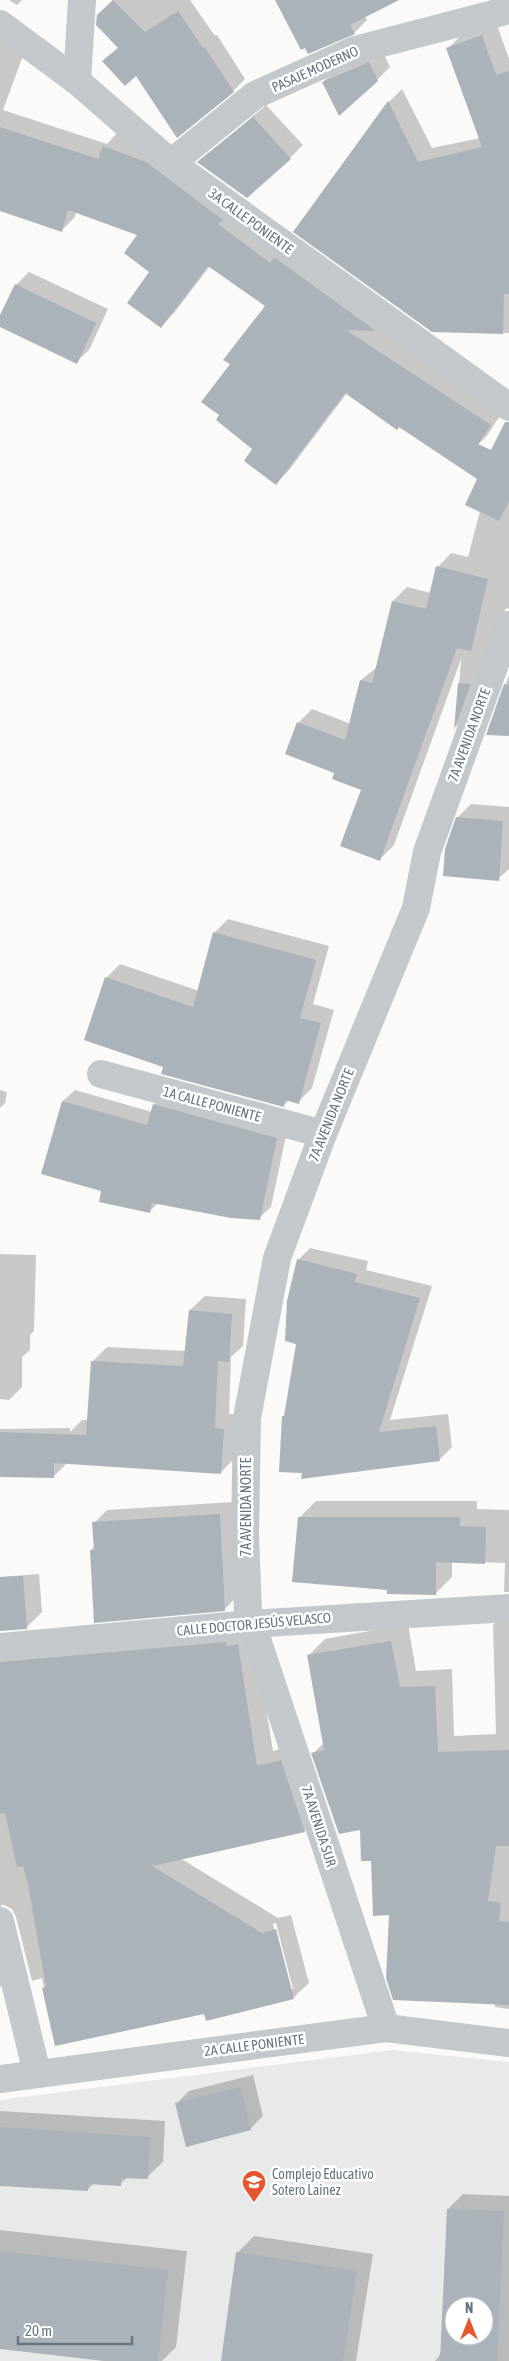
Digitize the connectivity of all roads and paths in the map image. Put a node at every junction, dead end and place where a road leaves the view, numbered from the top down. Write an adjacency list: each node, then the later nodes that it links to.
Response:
1 (82, 0): 4 (street)
2 (509, 10): 5 (street, PASAJE MODERNO)
3 (0, 24): 4 (street, 3A CALLE PONIENTE)
4 (76, 81): 5 (street, 3A CALLE PONIENTE)
5 (171, 163): 6 (street, 3A CALLE PONIENTE)
6 (509, 407)
7 (509, 625): 9 (street, 7A AVENIDA NORTE)
8 (101, 1074): 9 (street, 1A CALLE PONIENTE)
9 (323, 1134): 11 (street, 7A AVENIDA NORTE)
10 (509, 1608): 11 (street, CALLE DOCTOR JESÚS VELASCO)
11 (251, 1624): 12 (street, CALLE DOCTOR JESÚS VELASCO); 14 (street, 7A AVENIDA SUR)
12 (0, 1647)
13 (0, 1921): 16 (street)
14 (386, 2028): 15 (street, 2A CALLE PONIENTE); 16 (street, 2A CALLE PONIENTE)
15 (509, 2043)
16 (37, 2073): 17 (street, 2A CALLE PONIENTE)
17 (0, 2079)

